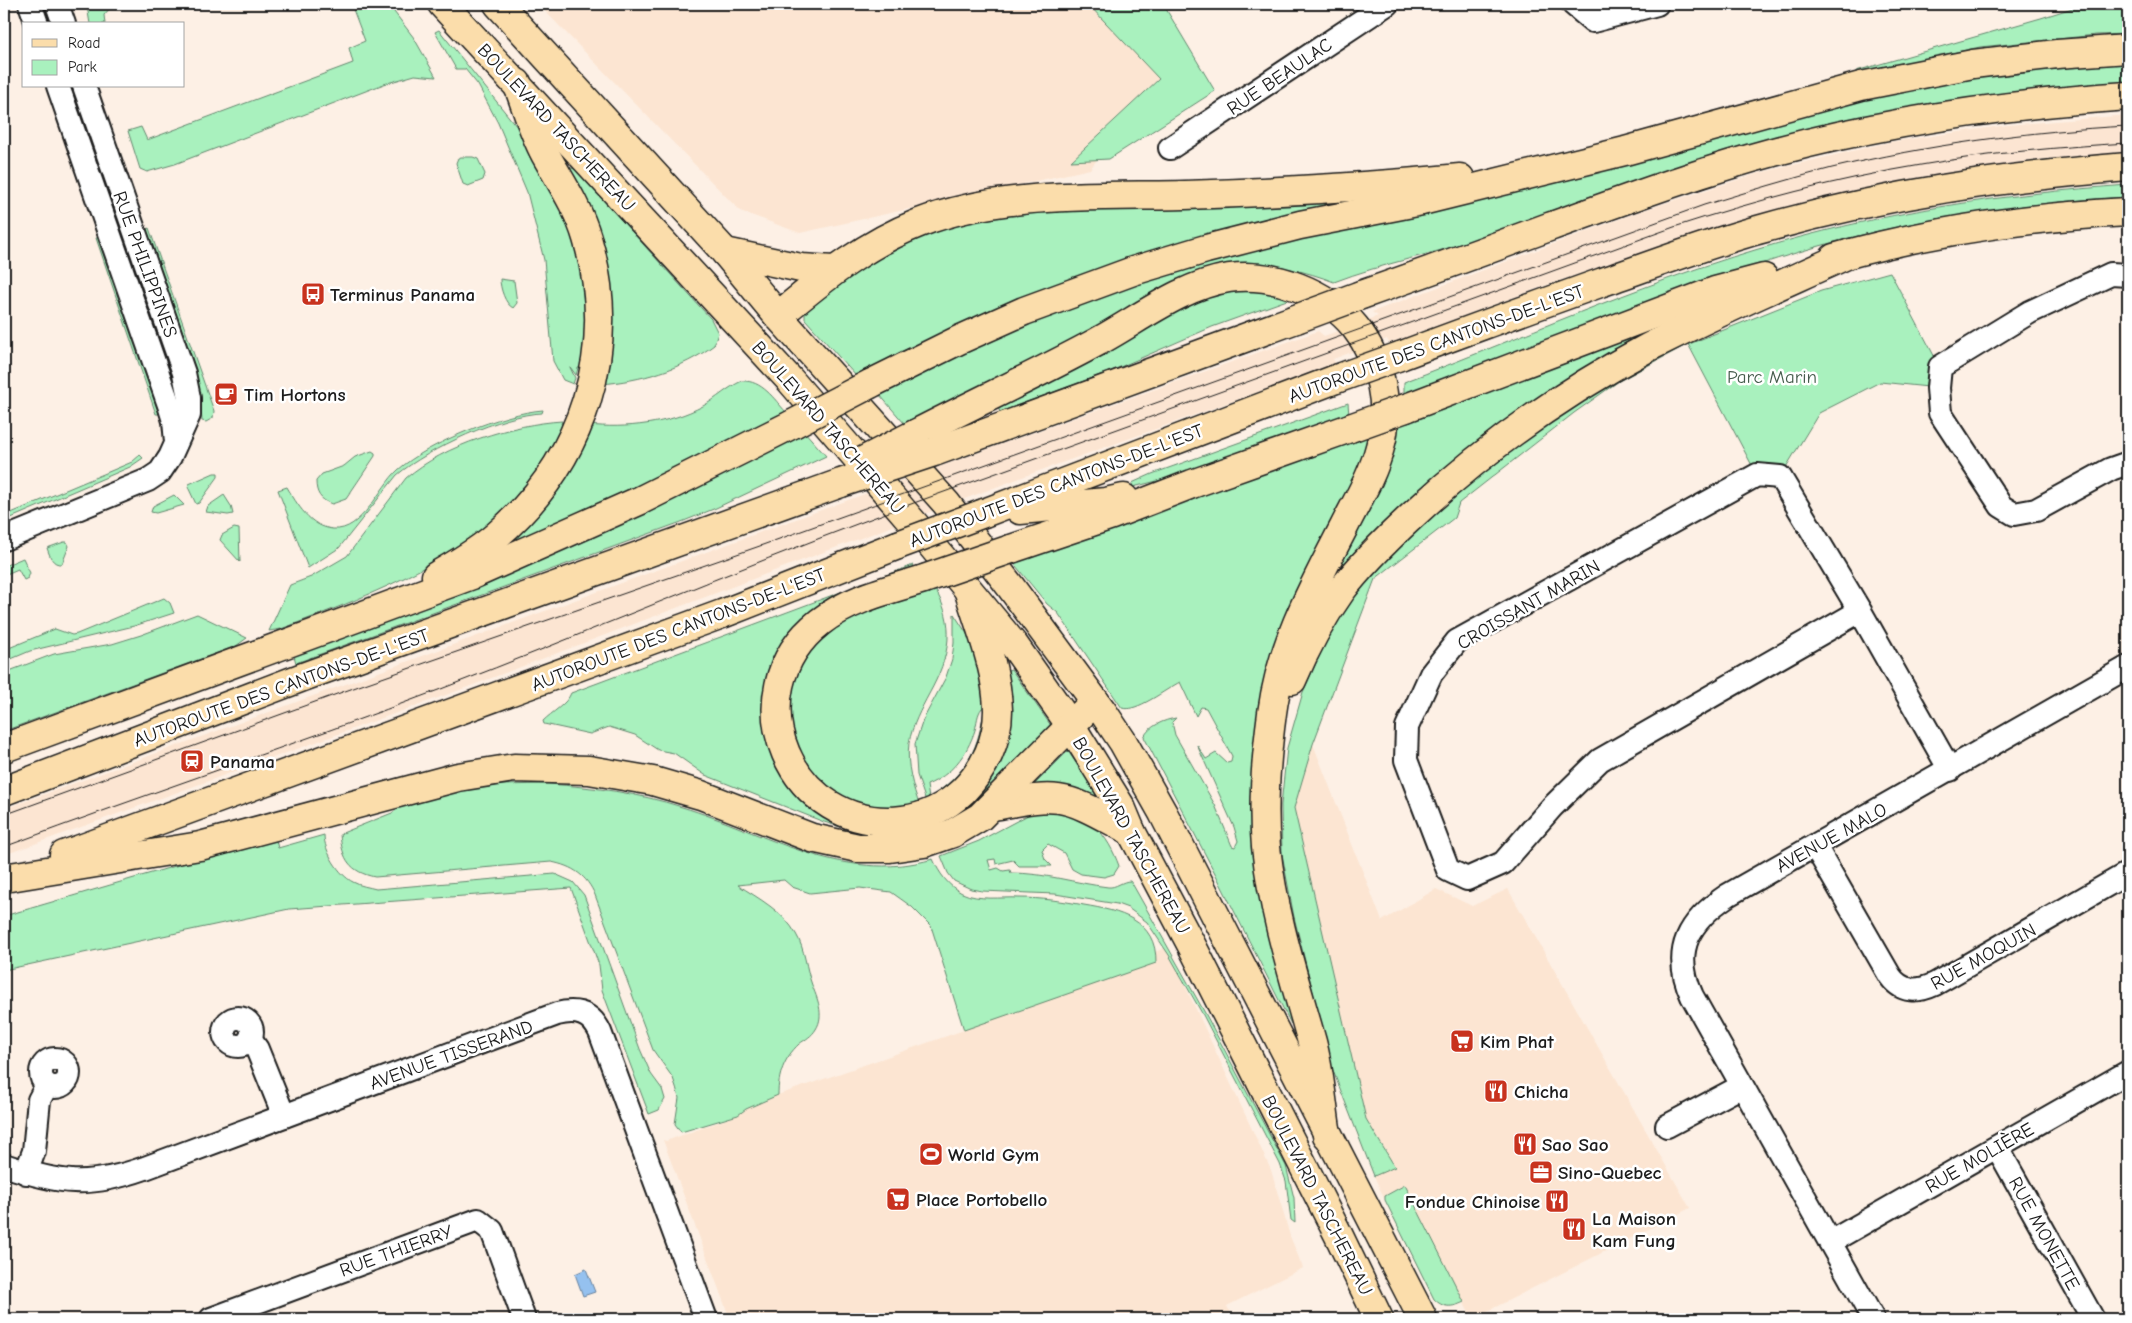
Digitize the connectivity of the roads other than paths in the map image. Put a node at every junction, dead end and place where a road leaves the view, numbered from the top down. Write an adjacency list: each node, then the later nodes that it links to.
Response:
1 (30, 4): 8 (street)
2 (57, 4): 9 (street)
3 (442, 4): 11 (main road, BOULEVARD TASCHEREAU)
4 (498, 4): 19 (main road, BOULEVARD TASCHEREAU)
5 (1387, 4): 15 (street, RUE BEAULAC)
6 (1573, 4): 7 (street)
7 (1657, 4)
8 (36, 22)
9 (63, 22)
10 (2128, 49): 17 (main road)
11 (517, 83): 24 (main road, BOULEVARD TASCHEREAU); 33 (main road)
12 (59, 88): 25 (street, RUE PHILIPPINES)
13 (85, 88): 25 (street, RUE PHILIPPINES)
14 (2128, 96): 26 (main road, AUTOROUTE DES CANTONS-DE-L'EST, bridge)
15 (1170, 148)
16 (2128, 167): 29 (main road, AUTOROUTE DES CANTONS-DE-L'EST, bridge)
17 (1544, 170): 21 (main road); 33 (main road, bridge)
18 (2128, 212): 20 (main road)
19 (725, 252): 21 (main road); 23 (main road, BOULEVARD TASCHEREAU)
20 (1851, 253): 28 (main road, bridge); 38 (main road)
21 (834, 270): 23 (main road)
22 (2128, 275): 27 (street)
23 (778, 316): 24 (main road); 35 (main road, BOULEVARD TASCHEREAU)
24 (750, 337): 31 (main road, BOULEVARD TASCHEREAU)
25 (176, 442): 30 (street, RUE PHILIPPINES)
26 (926, 442): 38 (main road); 40 (main road, AUTOROUTE DES CANTONS-DE-L'EST, bridge)
27 (2128, 463)
28 (1192, 484): 29 (main road); 31 (main road, bridge)
29 (984, 513): 45 (main road, AUTOROUTE DES CANTONS-DE-L'EST, bridge)
30 (4, 539)
31 (969, 592): 36 (main road, BOULEVARD TASCHEREAU)
32 (1860, 611): 32 (street, CROISSANT MARIN); 39 (street, CROISSANT MARIN)
33 (343, 624): 37 (main road)
34 (2128, 667): 39 (street, AVENUE MALO)
35 (1095, 701): 36 (main road); 52 (main road, BOULEVARD TASCHEREAU)
36 (1072, 726): 41 (main road); 42 (main road, BOULEVARD TASCHEREAU)
37 (4, 748)
38 (1268, 755): 52 (main road)
39 (1950, 770): 43 (street, AVENUE MALO)
40 (4, 791)
41 (993, 806): 42 (main road); 45 (main road)
42 (1131, 830): 60 (main road, BOULEVARD TASCHEREAU)
43 (1815, 846): 44 (street, RUE MOQUIN); 49 (street, AVENUE MALO)
44 (2128, 873)
45 (4, 877)
46 (250, 1040): 50 (street)
47 (2128, 1072): 53 (street, RUE MOLIÈRE)
48 (47, 1085): 55 (street)
49 (1742, 1086): 51 (street); 56 (street, AVENUE MALO)
50 (284, 1116): 55 (street, AVENUE TISSERAND); 59 (street, AVENUE TISSERAND)
51 (1668, 1126)
52 (1327, 1135): 61 (main road, BOULEVARD TASCHEREAU)
53 (1996, 1147): 56 (street, RUE MOLIÈRE); 63 (street, RUE MONETTE)
54 (4, 1165): 55 (street, AVENUE TISSERAND)
55 (26, 1173)
56 (1830, 1242): 62 (street, AVENUE MALO)
57 (211, 1319): 58 (street, RUE THIERRY)
58 (524, 1319)
59 (706, 1319)
60 (1379, 1319)
61 (1423, 1319)
62 (1873, 1319)
63 (2093, 1319)

